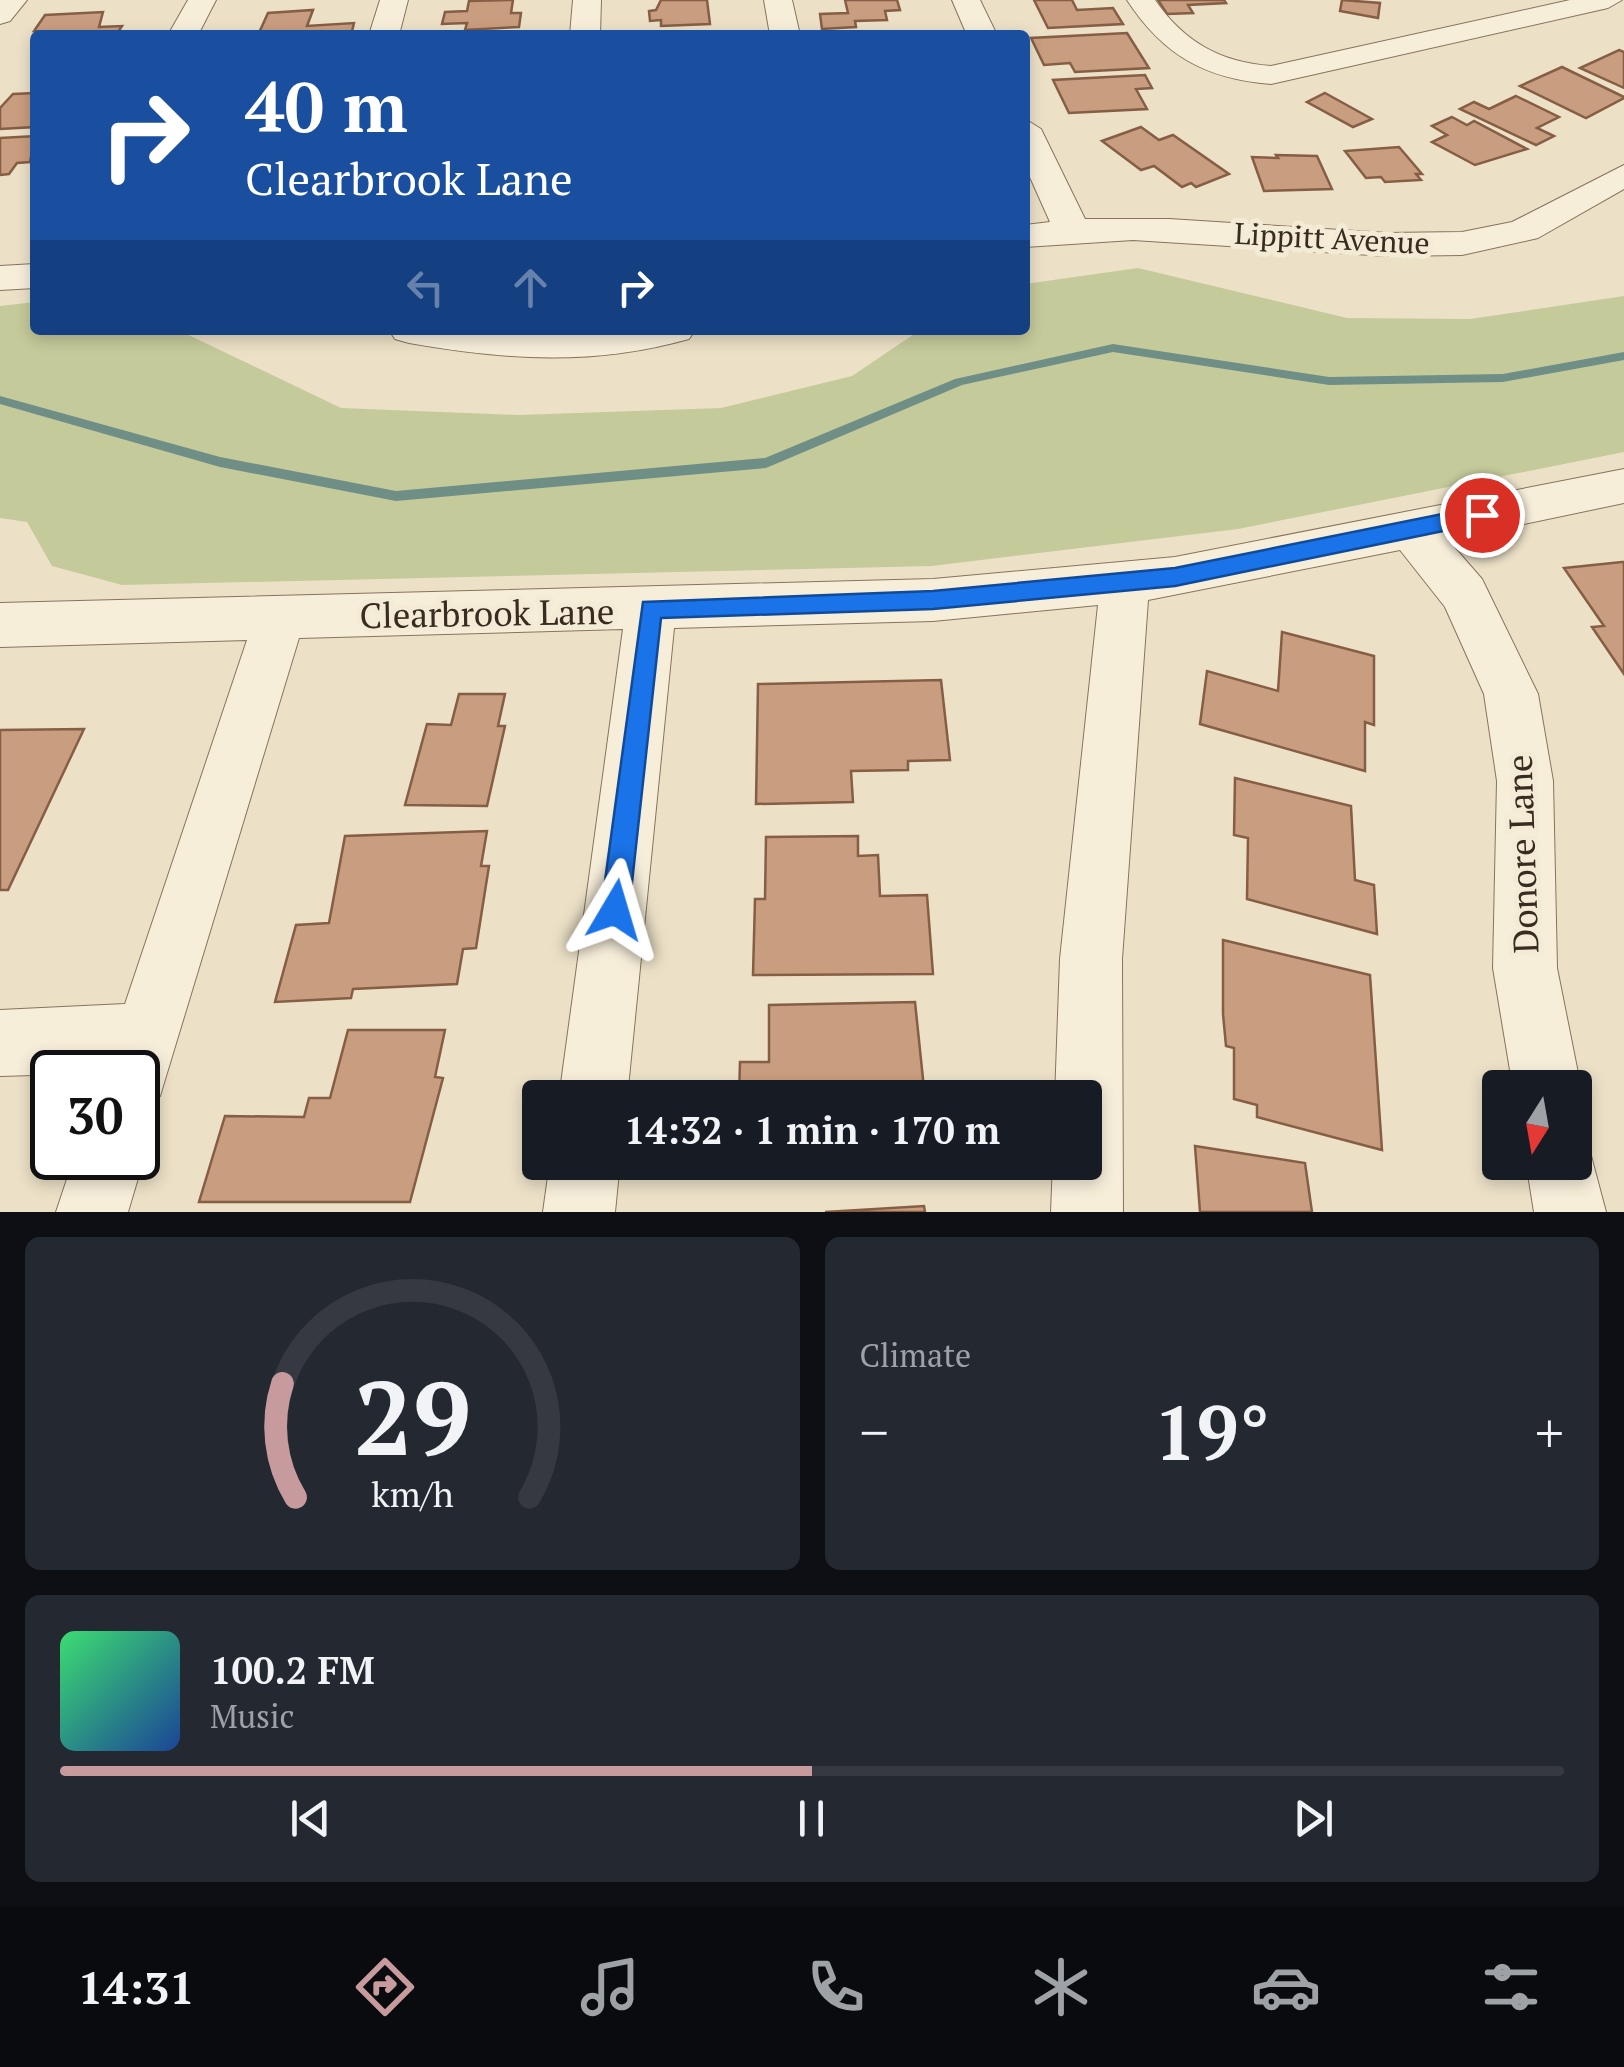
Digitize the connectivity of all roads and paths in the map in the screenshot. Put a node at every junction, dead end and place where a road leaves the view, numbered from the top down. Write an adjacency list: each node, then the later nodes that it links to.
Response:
1 (13, 0): 9 (street)
2 (202, 0): 10 (street)
3 (394, 0): 11 (street)
4 (587, 0): 12 (street)
5 (778, 0): 13 (street)
6 (966, 0): 14 (street)
7 (1140, 0): 8 (street)
8 (1608, 0)
9 (0, 15)
10 (186, 30)
11 (385, 30)
12 (585, 30)
13 (783, 30)
14 (980, 30)
15 (1030, 140): 17 (street)
16 (1618, 185): 17 (street, Lippitt Avenue)
17 (1070, 229): 18 (street, Lippitt Avenue)
18 (1030, 235)
19 (30, 276): 20 (street)
20 (0, 278)
21 (488, 335): 23 (street)
22 (657, 335): 23 (street)
23 (569, 340)
24 (1624, 486): 25 (street, Clearbrook Lane)
25 (1412, 529): 26 (street, Clearbrook Lane); 33 (street, Donore Lane)
26 (1125, 582): 27 (street, Clearbrook Lane); 40 (street)
27 (651, 609): 28 (street, Clearbrook Lane); 34 (street)
28 (280, 617): 29 (street, Clearbrook Lane); 32 (street)
29 (0, 624)
30 (0, 1043): 31 (street)
31 (90, 1050)
32 (143, 1050)
33 (1544, 1070)
34 (595, 1080)
35 (103, 1180): 38 (street)
36 (583, 1180): 39 (street)
37 (1564, 1180): 41 (street)
38 (92, 1212)
39 (580, 1212)
40 (1087, 1212)
41 (1570, 1212)

